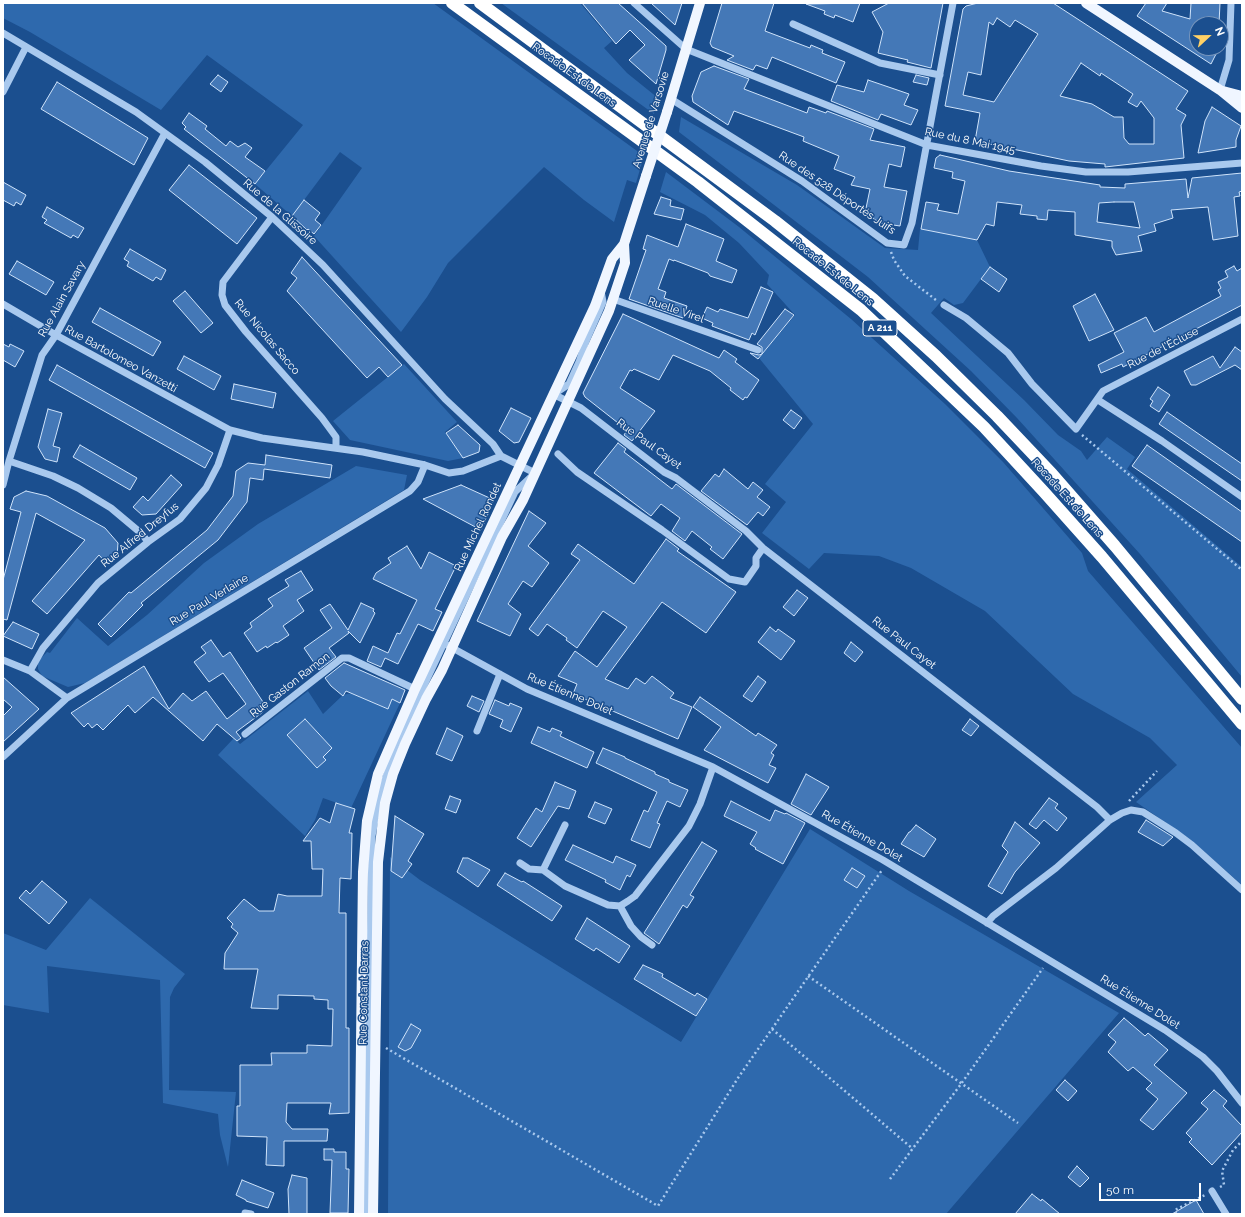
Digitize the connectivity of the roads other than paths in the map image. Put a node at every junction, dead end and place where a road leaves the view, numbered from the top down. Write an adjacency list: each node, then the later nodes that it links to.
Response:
1 (452, 3): 52 (highway, Rocade Est de Lens / A 211)
2 (480, 3): 51 (highway, Rocade Est de Lens / A 211)
3 (634, 3): 11 (street, Rue du 8 Mai 1945)
4 (700, 3): 11 (main road, Avenue de Varsovie)
5 (953, 3): 12 (street, Rue des 528 Déportés Juifs)
6 (1086, 3): 13 (main road)
7 (1231, 3): 13 (street)
8 (793, 24): 12 (street)
9 (3, 33): 10 (street, Rue de la Glissoire)
10 (26, 47): 14 (street); 18 (street, Rue de la Glissoire)
11 (686, 49): 16 (main road, Avenue de Varsovie); 19 (street, Rue du 8 Mai 1945)
12 (940, 75): 19 (street, Rue des 528 Déportés Juifs)
13 (1220, 90): 15 (main road); 17 (main road)
14 (3, 92)
15 (1242, 96)
16 (671, 99): 19 (street, Rue des 528 Déportés Juifs); 22 (main road, Avenue de Varsovie, bridge)
17 (1242, 108)
18 (165, 133): 21 (street, Rue de la Glissoire); 28 (street, Rue Alain Savary)
19 (927, 144): 20 (street, Rue du 8 Mai 1945)
20 (1242, 163)
21 (272, 217): 34 (street, Rue Nicolas Sacco); 36 (street, Rue de la Glissoire)
22 (624, 244): 23 (main road, Avenue de Varsovie); 24 (main road, Avenue de Varsovie)
23 (601, 291): 30 (main road, Rue Michel Rondet)
24 (613, 299): 29 (street, Ruelle Virel); 32 (main road, Rue Michel Rondet)
25 (3, 304): 28 (street, Rue Bartolomeo Vanzetti)
26 (944, 305): 31 (street, Rue de l'Écluse)
27 (1242, 319): 31 (street, Rue de l'Écluse)
28 (56, 335): 33 (street, Rue Bartolomeo Vanzetti); 37 (street, Rue Alain Savary)
29 (758, 350)
30 (554, 394): 32 (street, Rue Paul Cayet); 39 (main road, Rue Michel Rondet)
31 (1098, 400): 42 (street)
32 (568, 401): 40 (main road, Rue Michel Rondet); 44 (street, Rue Paul Cayet)
33 (230, 430): 34 (street); 43 (street, Rue Alfred Dreyfus)
34 (336, 448): 38 (street)
35 (558, 454): 44 (street)
36 (501, 456): 38 (street); 39 (street)
37 (9, 461): 41 (street, Rue Alain Savary); 43 (street)
38 (425, 465): 50 (street, Rue Paul Verlaine)
39 (520, 466): 40 (street); 45 (main road, Rue Michel Rondet)
40 (535, 473): 45 (main road, Rue Michel Rondet)
41 (3, 485)
42 (1242, 497)
43 (148, 542): 47 (street, Rue Alfred Dreyfus)
44 (763, 548): 59 (street, Rue Paul Cayet)
45 (445, 643): 48 (street, Rue Étienne Dolet); 49 (main road, Rue Michel Rondet); 58 (main road, Rue Michel Rondet); 70 (street)
46 (3, 660): 47 (street)
47 (30, 671): 50 (street)
48 (500, 674): 53 (street); 56 (street, Rue Étienne Dolet)
49 (415, 689): 54 (street, Rue Gaston Ramon); 57 (main road, Rue Michel Rondet)
50 (67, 698): 55 (street, Rue Paul Verlaine)
51 (1242, 699)
52 (1242, 724)
53 (477, 732)
54 (245, 734)
55 (3, 757)
56 (713, 767): 64 (street); 65 (street, Rue Étienne Dolet)
57 (378, 774): 69 (main road, Rue Constant Darras)
58 (393, 774): 71 (main road, Rue Constant Darras)
59 (1110, 820): 63 (street); 65 (street)
60 (565, 825): 62 (street)
61 (520, 863): 62 (street)
62 (543, 870): 64 (street)
63 (1242, 890)
64 (620, 906): 66 (street)
65 (987, 923): 67 (street, Rue Étienne Dolet)
66 (652, 945)
67 (1242, 1103)
68 (1212, 1191): 72 (street)
69 (359, 1214)
70 (366, 1214)
71 (373, 1214)
72 (1226, 1214)

